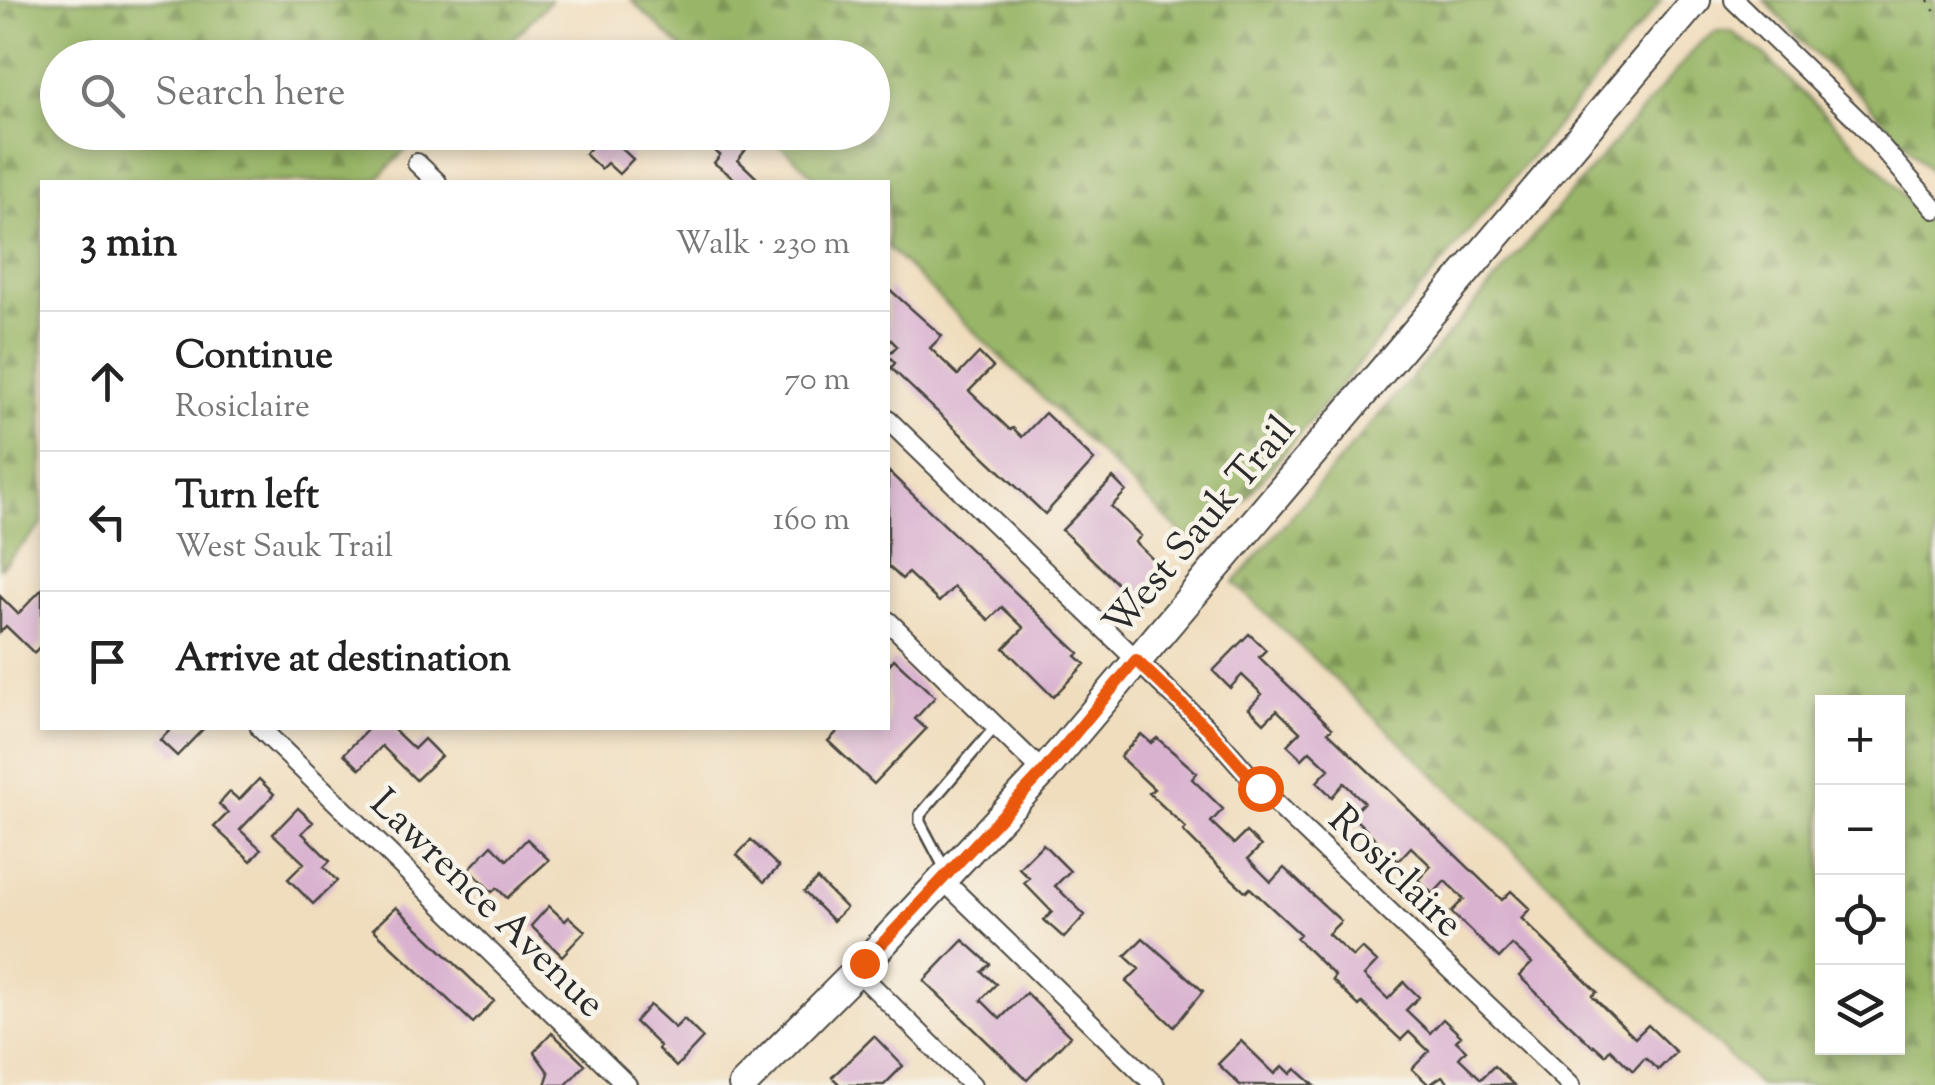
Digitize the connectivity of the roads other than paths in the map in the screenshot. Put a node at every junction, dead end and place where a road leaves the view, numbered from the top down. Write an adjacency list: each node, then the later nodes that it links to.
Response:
1 (1696, 0): 8 (main road, West Sauk Trail)
2 (1734, 0): 5 (street)
3 (417, 163): 4 (street)
4 (435, 180)
5 (1935, 209)
6 (890, 422): 8 (street, Rosiclaire)
7 (890, 623): 9 (street)
8 (1136, 660): 11 (main road, West Sauk Trail); 18 (street, Rosiclaire)
9 (996, 726): 11 (street); 12 (lane)
10 (262, 730): 14 (street, Lawrence Avenue)
11 (1043, 772): 12 (main road, West Sauk Trail)
12 (944, 876): 13 (main road, West Sauk Trail); 17 (street)
13 (857, 971): 15 (main road, West Sauk Trail); 16 (street)
14 (627, 1085)
15 (743, 1085)
16 (972, 1085)
17 (1155, 1085)
18 (1571, 1085)

